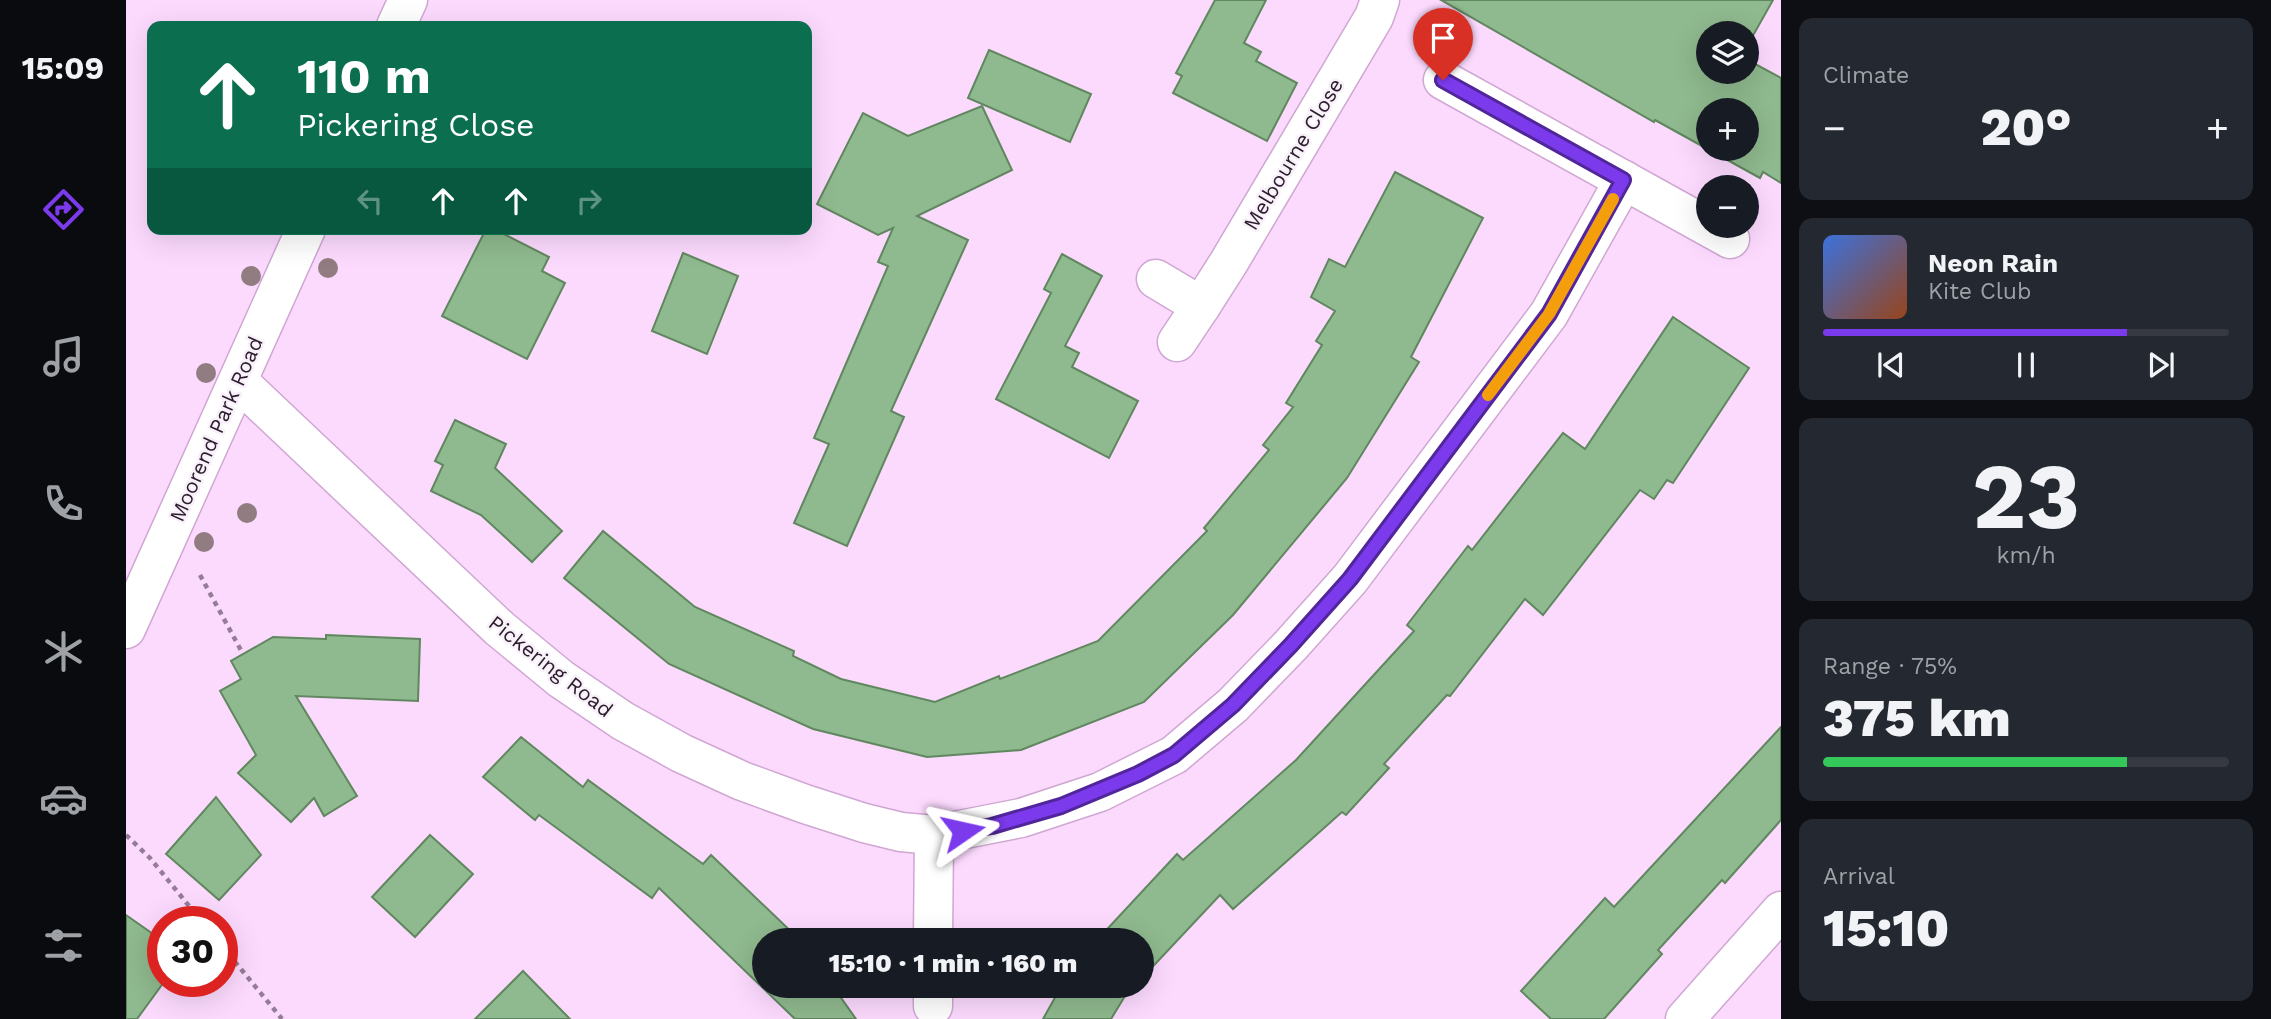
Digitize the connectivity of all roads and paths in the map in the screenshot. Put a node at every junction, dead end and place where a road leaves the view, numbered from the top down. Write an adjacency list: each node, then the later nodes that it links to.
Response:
1 (408, 0): 3 (street)
2 (1380, 0): 9 (street, Melbourne Close)
3 (398, 21)
4 (1443, 80): 5 (street)
5 (1623, 180): 7 (street); 16 (street, Pickering Road)
6 (303, 235): 11 (street, Moorend Park Road)
7 (1730, 239)
8 (1156, 279): 9 (street)
9 (1201, 306): 10 (street, Melbourne Close)
10 (1177, 342)
11 (238, 381): 13 (street, Moorend Park Road); 16 (street, Pickering Road)
12 (201, 577): 14 (path)
13 (126, 629)
14 (243, 654)
15 (126, 835): 17 (path)
16 (934, 835): 19 (street)
17 (189, 906)
18 (1781, 911): 22 (street)
19 (933, 928)
20 (238, 965): 21 (path)
21 (282, 1019)
22 (1685, 1019)

